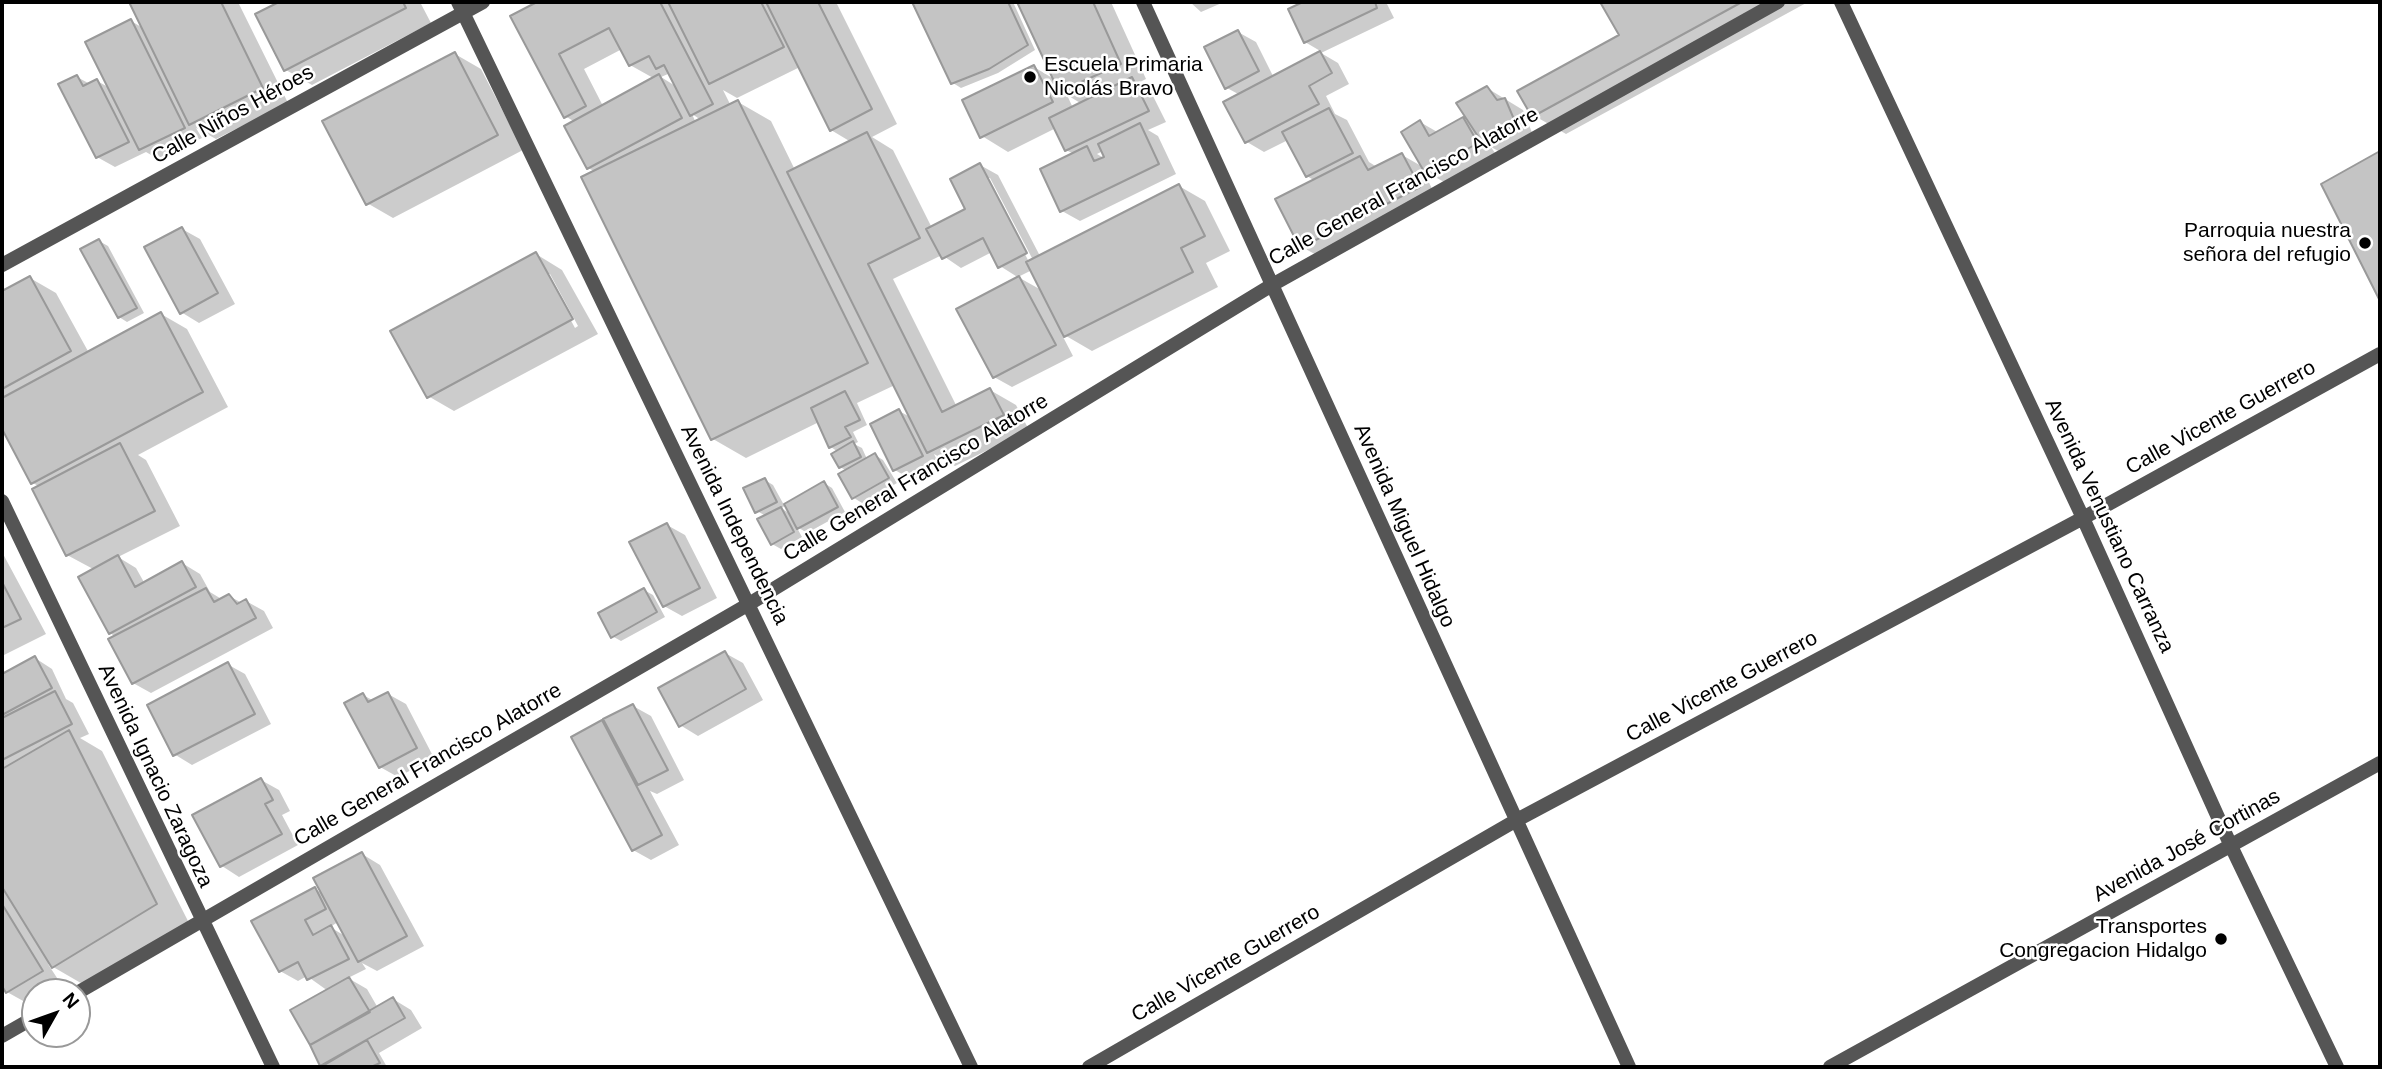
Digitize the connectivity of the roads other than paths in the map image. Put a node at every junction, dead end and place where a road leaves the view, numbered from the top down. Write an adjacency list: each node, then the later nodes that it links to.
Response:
1 (484, 2): 5 (street, Calle Niños Héroes)
2 (1143, 2): 7 (street, Avenida Miguel Hidalgo)
3 (1778, 2): 7 (street, Calle General Francisco Alatorre)
4 (1841, 2): 10 (street, Avenida Venustiano Carranza)
5 (461, 7): 6 (street, Calle Niños Héroes); 11 (street, Avenida Independencia)
6 (2, 265)
7 (1272, 285): 11 (street, Calle General Francisco Alatorre); 13 (street, Avenida Miguel Hidalgo)
8 (2380, 354): 10 (street, Calle Vicente Guerrero)
9 (2, 501): 15 (street, Avenida Ignacio Zaragoza)
10 (2084, 518): 13 (street, Calle Vicente Guerrero); 14 (street, Avenida Venustiano Carranza)
11 (749, 604): 15 (street, Calle General Francisco Alatorre); 20 (street, Avenida Independencia)
12 (2380, 763): 14 (street, Avenida José Cortinas)
13 (1515, 821): 21 (street, Calle Vicente Guerrero); 22 (street, Avenida Miguel Hidalgo)
14 (2231, 846): 23 (street, Avenida José Cortinas); 24 (street, Avenida Venustiano Carranza)
15 (201, 921): 16 (street, Calle General Francisco Alatorre); 19 (street, Avenida Ignacio Zaragoza)
16 (91, 984)
17 (21, 1025): 18 (street)
18 (2, 1036)
19 (273, 1067)
20 (971, 1067)
21 (1089, 1067)
22 (1629, 1067)
23 (1830, 1067)
24 (2337, 1067)

